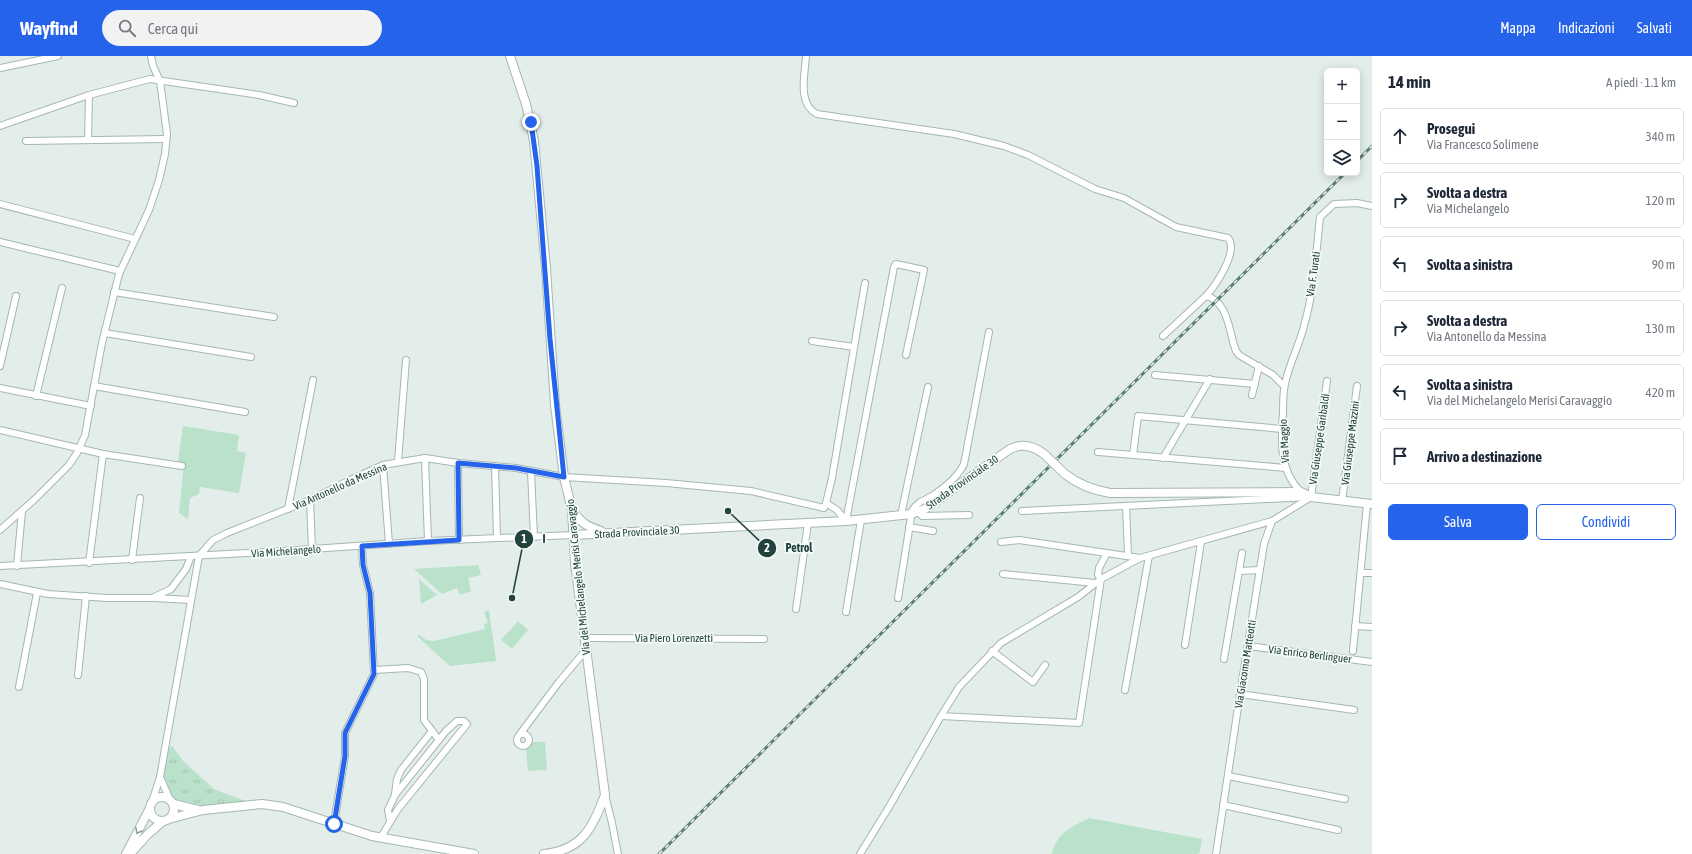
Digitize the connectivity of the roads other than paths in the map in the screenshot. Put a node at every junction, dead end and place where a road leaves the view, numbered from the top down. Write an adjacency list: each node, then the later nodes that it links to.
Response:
1 (58, 56): 5 (street)
2 (151, 56): 6 (street)
3 (510, 56): 64 (street, Via del Michelangelo Merisi Caravaggio)
4 (806, 56): 22 (street)
5 (0, 68)
6 (160, 81): 7 (street); 8 (street); 10 (street)
7 (89, 95): 9 (street); 11 (street)
8 (294, 103)
9 (0, 126)
10 (166, 139): 11 (street); 15 (street)
11 (88, 140): 12 (street)
12 (26, 141)
13 (0, 204): 15 (street)
14 (1372, 206): 41 (street, Via F. Turati)
15 (135, 239): 17 (street)
16 (0, 242): 17 (street)
17 (120, 271): 20 (street)
18 (865, 283): 28 (street)
19 (62, 288): 44 (street)
20 (114, 292): 23 (street); 24 (street)
21 (16, 296): 32 (street)
22 (1206, 296): 26 (street); 33 (street)
23 (274, 317)
24 (105, 332): 30 (street); 39 (street)
25 (989, 332): 77 (street)
26 (1163, 336)
27 (812, 341): 28 (street)
28 (854, 347): 70 (street)
29 (906, 355): 81 (street)
30 (251, 356)
31 (406, 360): 57 (street)
32 (0, 366)
33 (1258, 366): 38 (street); 41 (street)
34 (1155, 375): 36 (street)
35 (313, 380): 73 (street)
36 (1210, 380): 38 (street); 48 (street)
37 (1327, 381): 66 (street, Via Giuseppe Garibaldi)
38 (1255, 384): 45 (street)
39 (94, 386): 46 (street); 47 (street)
40 (928, 386): 78 (street)
41 (1284, 386): 49 (street, Via Maggio)
42 (1357, 386): 69 (street, Via Giuseppe Mazzini)
43 (0, 388): 44 (street)
44 (36, 396): 46 (street)
45 (1252, 396)
46 (91, 406): 51 (street)
47 (245, 412)
48 (1185, 420): 49 (street); 54 (street); 56 (street)
49 (1282, 429): 62 (street, Via Maggio)
50 (0, 430): 51 (street)
51 (79, 448): 53 (street); 75 (street)
52 (1098, 452): 54 (street)
53 (102, 454): 60 (street); 107 (street)
54 (1133, 455): 56 (street)
55 (425, 458): 57 (street, Via Antonello da Messina); 58 (street, Via Antonello da Messina); 93 (street)
56 (1163, 458): 62 (street)
57 (398, 461): 59 (street, Via Antonello da Messina)
58 (458, 463): 61 (street, Via Antonello da Messina); 92 (street)
59 (383, 465): 68 (street, Via Antonello da Messina); 96 (street)
60 (182, 466)
61 (495, 466): 63 (street, Via Antonello da Messina); 91 (street)
62 (1286, 468): 65 (street, Via Maggio)
63 (531, 472): 64 (street, Via Antonello da Messina); 90 (street)
64 (564, 477): 70 (street, Via Antonello da Messina); 74 (street, Via del Michelangelo Merisi Caravaggio)
65 (1301, 492): 66 (street, Strada Provinciale 30); 77 (street, Strada Provinciale 30, bridge)
66 (1311, 497): 69 (street, Strada Provinciale 30); 72 (street); 82 (street)
67 (140, 498): 106 (street)
68 (310, 500): 73 (street, Via Antonello da Messina); 98 (street)
69 (1342, 501): 71 (street, Strada Provinciale 30)
70 (826, 503): 81 (street)
71 (1370, 504): 112 (street)
72 (1126, 506): 76 (street); 103 (street)
73 (288, 509): 102 (street, Via Antonello da Messina)
74 (572, 510): 88 (street); 89 (street, Via del Michelangelo Merisi Caravaggio)
75 (22, 511): 84 (street); 109 (street)
76 (1022, 511)
77 (915, 513): 78 (street, Strada Provinciale 30); 79 (street); 85 (street)
78 (901, 515): 80 (street, Strada Provinciale 30)
79 (969, 515)
80 (861, 520): 81 (street, Strada Provinciale 30); 124 (street)
81 (846, 521): 83 (street, Strada Provinciale 30)
82 (1272, 521): 95 (street); 110 (street, Via Giacomo Matteotti)
83 (808, 522): 88 (street, Strada Provinciale 30); 123 (street)
84 (3, 524): 86 (street)
85 (909, 527): 87 (street); 121 (street)
86 (0, 530)
87 (933, 531)
88 (606, 533): 89 (street, Strada Provinciale 30)
89 (573, 535): 90 (street, Via Michelangelo); 127 (street, Via del Michelangelo Merisi Caravaggio)
90 (534, 537): 91 (street, Via Michelangelo)
91 (498, 538): 92 (street, Via Michelangelo)
92 (459, 540): 93 (street, Via Michelangelo)
93 (428, 541): 96 (street, Via Michelangelo)
94 (1001, 542): 99 (street)
95 (1201, 542): 104 (street); 129 (street)
96 (389, 544): 97 (street, Via Michelangelo)
97 (362, 546): 98 (street, Via Michelangelo); 137 (street)
98 (312, 550): 102 (street, Via Michelangelo)
99 (1107, 553): 103 (street); 115 (street)
100 (1242, 553): 111 (street)
101 (191, 556): 102 (street, Via Michelangelo); 106 (street, Via Michelangelo); 120 (street)
102 (199, 556): 122 (street)
103 (1128, 556): 105 (street)
104 (1149, 556): 105 (street); 140 (street)
105 (1140, 558): 115 (street)
106 (132, 560): 107 (street, Via Michelangelo)
107 (89, 563): 109 (street, Via Michelangelo)
108 (0, 566): 109 (street, Via Michelangelo)
109 (17, 566)
110 (1260, 570): 111 (street); 130 (street, Via Giacomo Matteotti)
111 (1239, 571): 134 (street)
112 (1361, 572): 113 (street); 125 (street)
113 (1372, 573)
114 (1002, 574): 117 (street)
115 (1101, 579): 117 (street); 143 (street)
116 (0, 584): 118 (street)
117 (1095, 584): 133 (street)
118 (37, 593): 119 (street); 139 (street)
119 (86, 596): 120 (street); 138 (street)
120 (152, 598): 122 (street)
121 (898, 598)
122 (191, 600): 148 (street)
123 (796, 609)
124 (846, 612)
125 (1355, 626): 126 (street); 132 (street)
126 (1372, 627)
127 (584, 638): 128 (street, Via Piero Lorenzetti); 131 (street, Via del Michelangelo Merisi Caravaggio)
128 (764, 639)
129 (1185, 645)
130 (1248, 646): 135 (street, Via Enrico Berlinguer); 141 (street, Via Giacomo Matteotti)
131 (585, 650): 145 (street); 150 (street, Via del Michelangelo Merisi Caravaggio)
132 (1353, 650)
133 (992, 651): 136 (street); 143 (street)
134 (1224, 659)
135 (1372, 662)
136 (1045, 665)
137 (374, 670): 144 (street); 158 (street)
138 (78, 675)
139 (19, 687)
140 (1125, 690)
141 (1240, 694): 142 (street); 147 (street, Via Giacomo Matteotti)
142 (1354, 710)
143 (941, 716): 166 (street)
144 (432, 731): 146 (street); 149 (street)
145 (520, 734)
146 (439, 740): 149 (street); 157 (street)
147 (1228, 776): 151 (street); 154 (street, Via Giacomo Matteotti)
148 (160, 777): 152 (street); 153 (street)
149 (395, 795): 157 (street)
150 (605, 795): 164 (street); 165 (street)
151 (1345, 799)
152 (172, 802): 153 (street); 155 (street); 156 (street)
153 (151, 805): 156 (street); 161 (street, one-way to 161)
154 (1223, 805): 159 (street); 167 (street, Via Giacomo Matteotti)
155 (203, 810): 156 (street); 158 (street)
156 (166, 820): 162 (street)
157 (390, 822): 160 (street)
158 (334, 824): 160 (street)
159 (1338, 830)
160 (381, 837): 163 (street)
161 (126, 854)
162 (130, 854)
163 (474, 854)
164 (544, 854)
165 (618, 854)
166 (860, 854)
167 (1216, 854)

